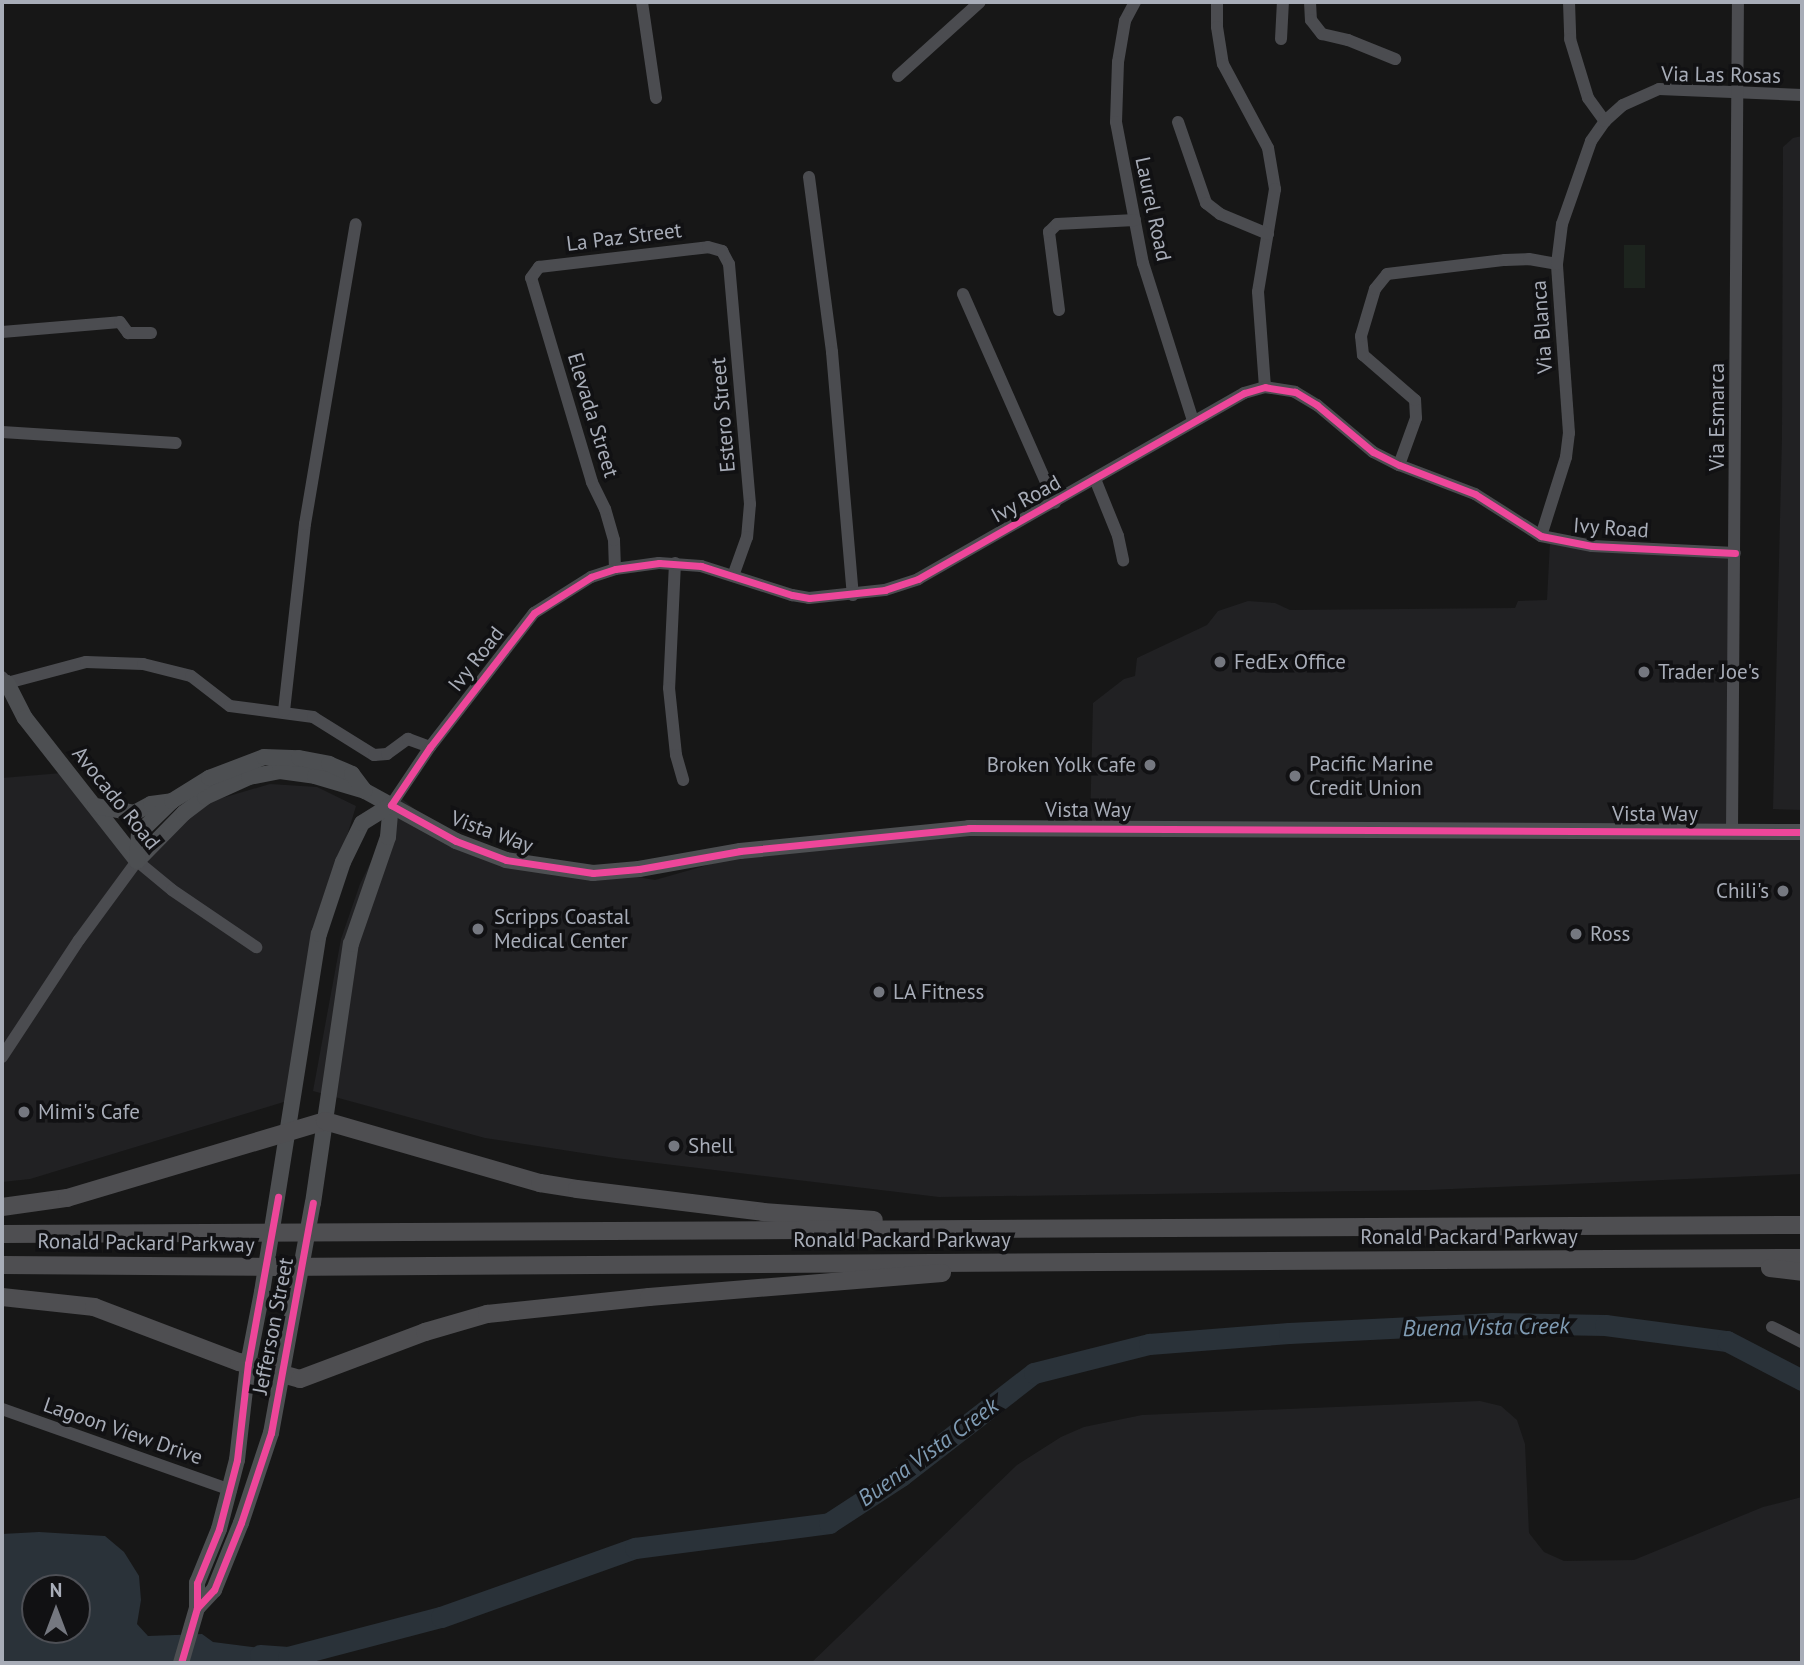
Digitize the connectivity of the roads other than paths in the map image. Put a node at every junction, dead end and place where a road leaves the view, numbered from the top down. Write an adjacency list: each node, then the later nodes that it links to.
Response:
1 (642, 2): 14 (street)
2 (980, 2): 11 (street)
3 (1135, 2): 18 (street, Laurel Road)
4 (1217, 2): 20 (street)
5 (1283, 2): 9 (street)
6 (1310, 2): 10 (street)
7 (1569, 2): 16 (street)
8 (1738, 2): 12 (street, Via Esmarca)
9 (1281, 39)
10 (1395, 59)
11 (898, 76)
12 (1737, 95): 13 (street, Via Las Rosas); 16 (street, Via Las Rosas); 36 (street, Via Esmarca)
13 (1802, 95)
14 (656, 99)
15 (1178, 121): 20 (street)
16 (1605, 121): 22 (street, Via Blanca)
17 (809, 177): 41 (street)
18 (1135, 219): 25 (street); 29 (street, Laurel Road)
19 (356, 224): 43 (street)
20 (1268, 234): 28 (street)
21 (722, 251): 23 (street, La Paz Street); 40 (street, Estero Street)
22 (1557, 264): 32 (street); 35 (street, Via Blanca)
23 (534, 273): 39 (street, Elevada Street)
24 (963, 294): 34 (street)
25 (1059, 310)
26 (2, 332): 27 (street)
27 (151, 333)
28 (1265, 387): 29 (street, Ivy Road); 32 (street, Ivy Road)
29 (1194, 421): 33 (street, Ivy Road)
30 (2, 432): 31 (street)
31 (176, 443)
32 (1399, 465): 35 (street, Ivy Road)
33 (1095, 479): 34 (street, Ivy Road); 37 (street)
34 (1055, 503): 41 (street, Ivy Road)
35 (1541, 536): 36 (street, Ivy Road)
36 (1735, 552): 50 (street, Via Esmarca)
37 (1123, 560)
38 (675, 563): 39 (street, Ivy Road); 40 (street, Ivy Road); 45 (street)
39 (615, 569): 44 (street, Ivy Road)
40 (733, 576): 41 (street, Ivy Road)
41 (853, 595)
42 (3, 681): 43 (street); 49 (main road, Avocado Road)
43 (284, 711): 44 (street)
44 (430, 747): 48 (street, Ivy Road)
45 (683, 780)
46 (365, 791): 47 (main road, Vista Way); 48 (main road, Vista Way); 52 (main road, Vista Way)
47 (172, 801): 49 (main road); 52 (main road, Vista Way)
48 (391, 805): 50 (main road, Vista Way); 55 (main road, Jefferson Street); 56 (main road, Jefferson Street)
49 (94, 806): 52 (main road, Avocado Road)
50 (1732, 832): 51 (main road, Vista Way)
51 (1802, 832)
52 (137, 861): 53 (street, Avocado Road); 54 (street, Vista Way)
53 (256, 947)
54 (2, 1057)
55 (325, 1121): 56 (highway); 59 (highway); 70 (main road, Jefferson Street)
56 (289, 1130): 57 (highway); 69 (main road, Jefferson Street)
57 (2, 1207)
58 (1796, 1225): 59 (highway, Ronald Packard Parkway)
59 (1042, 1230): 60 (highway, Ronald Packard Parkway)
60 (2, 1234)
61 (1802, 1258): 62 (highway, Ronald Packard Parkway)
62 (1683, 1259): 63 (highway, Ronald Packard Parkway); 65 (highway)
63 (1077, 1262): 64 (highway, Ronald Packard Parkway); 70 (highway)
64 (2, 1265)
65 (1802, 1272)
66 (2, 1297): 69 (highway)
67 (1772, 1327): 68 (street)
68 (1802, 1342)
69 (248, 1364): 70 (highway); 72 (main road, Jefferson Street)
70 (282, 1373): 73 (main road, Jefferson Street)
71 (2, 1409): 72 (street, Lagoon View Drive)
72 (231, 1490): 73 (main road, Jefferson Street)
73 (197, 1608): 74 (main road, Jefferson Street)
74 (181, 1663)

